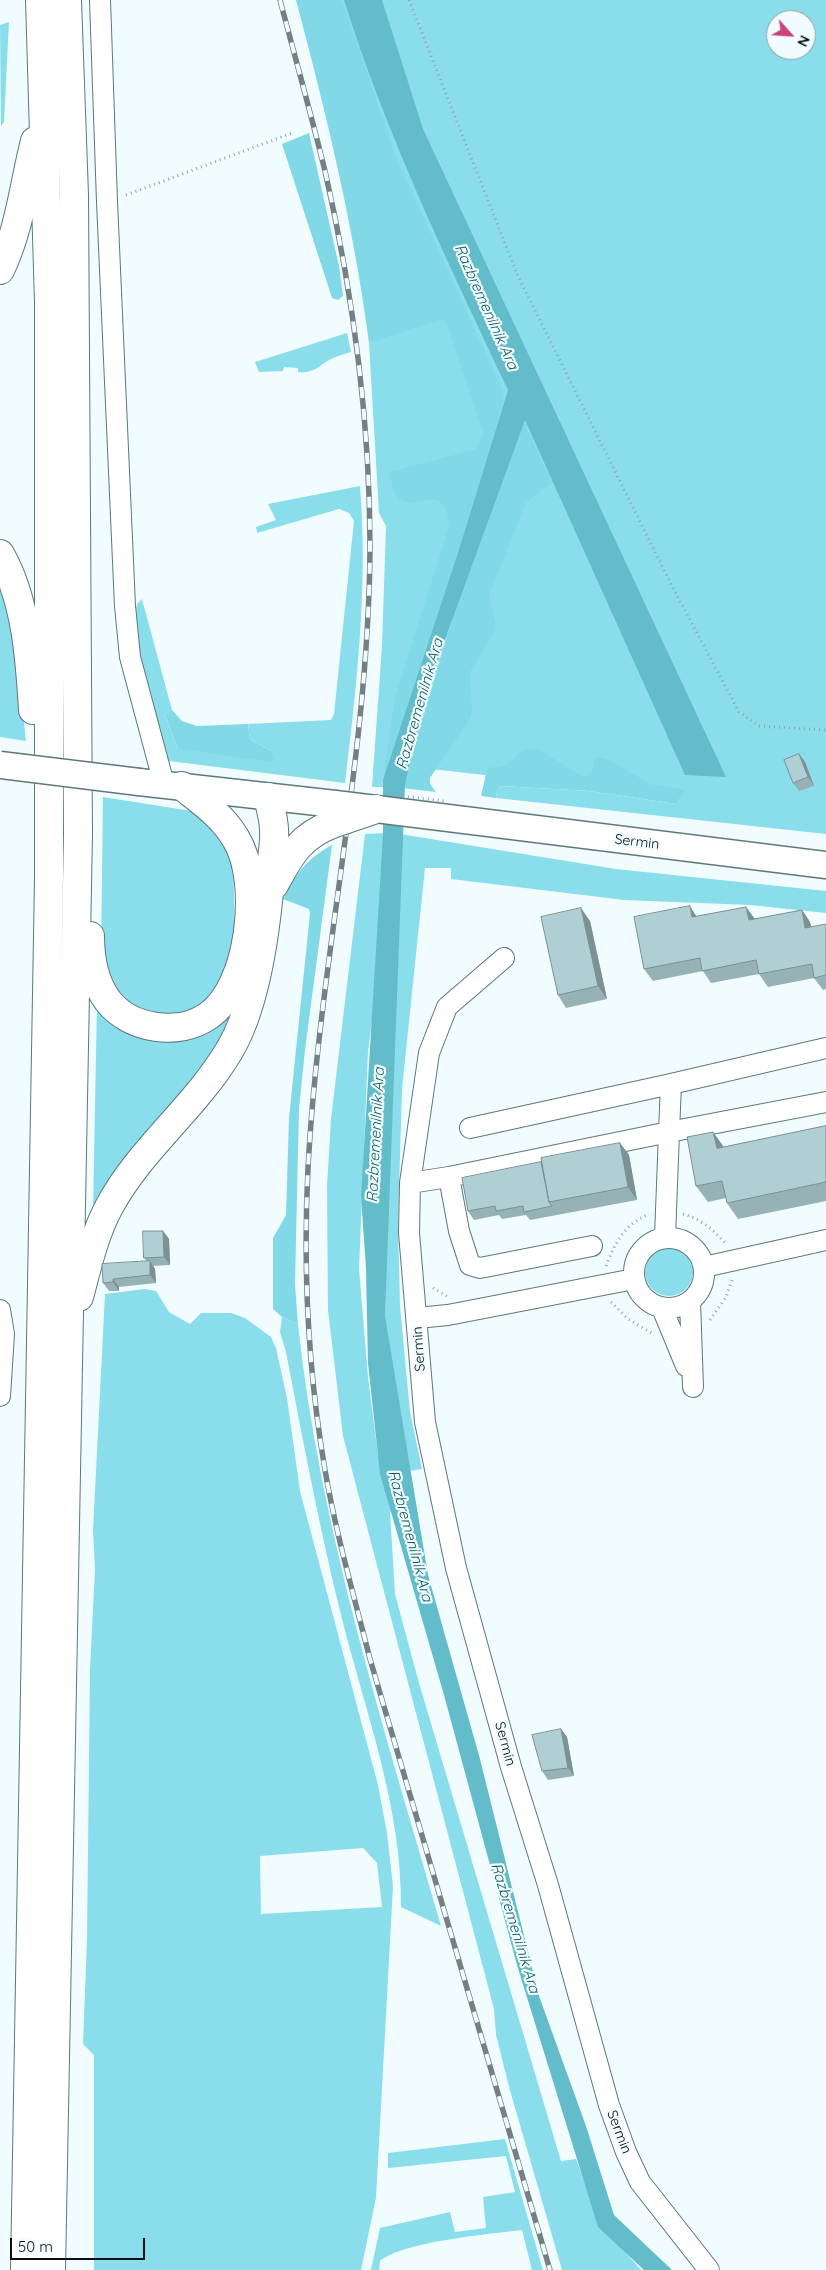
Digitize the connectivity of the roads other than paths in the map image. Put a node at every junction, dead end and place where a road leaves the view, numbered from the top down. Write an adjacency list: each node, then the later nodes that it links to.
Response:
1 (40, 0): 4 (highway)
2 (66, 0): 12 (highway)
3 (100, 0): 8 (street)
4 (44, 106): 5 (highway); 15 (highway)
5 (0, 270)
6 (0, 554): 15 (highway)
7 (0, 765): 8 (main road, bridge)
8 (162, 784): 9 (main road); 13 (highway)
9 (268, 796): 11 (main road); 13 (highway); 16 (highway)
10 (376, 809): 11 (highway, bridge); 14 (main road, Sermin)
11 (334, 814): 16 (highway)
12 (78, 834): 13 (highway); 34 (highway)
13 (245, 856)
14 (826, 865)
15 (49, 878): 36 (highway)
16 (270, 893): 34 (highway)
17 (504, 958): 24 (street, Sermin)
18 (826, 1048): 19 (street)
19 (671, 1084): 21 (street); 22 (street)
20 (826, 1102): 22 (street)
21 (470, 1128)
22 (668, 1132): 23 (street); 25 (street)
23 (449, 1178): 24 (street); 27 (street)
24 (410, 1183): 33 (street, Sermin)
25 (665, 1237): 28 (street); 29 (street)
26 (826, 1240): 28 (street)
27 (592, 1246)
28 (704, 1267): 30 (street)
29 (634, 1279): 31 (street); 33 (street)
30 (690, 1301): 31 (street); 31 (street)
31 (662, 1308)
32 (0, 1310): 35 (street)
33 (417, 1318): 38 (street, Sermin)
34 (68, 1336): 37 (highway)
35 (0, 1396)
36 (25, 2270)
37 (52, 2270)
38 (709, 2270)

